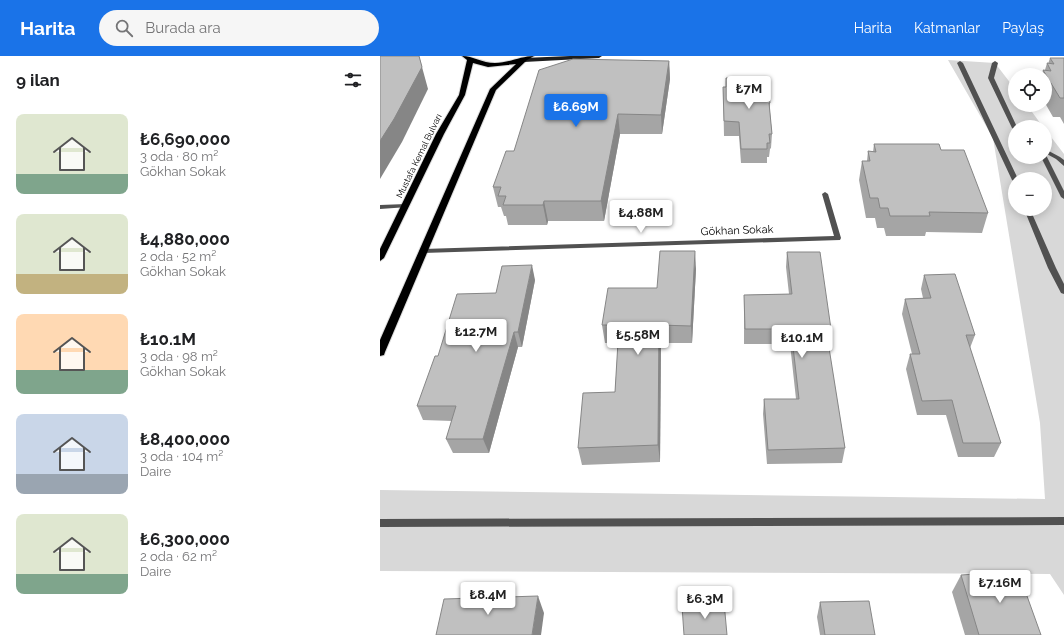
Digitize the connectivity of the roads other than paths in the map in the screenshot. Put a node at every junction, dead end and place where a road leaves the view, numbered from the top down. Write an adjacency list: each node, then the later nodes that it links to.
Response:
1 (599, 56): 3 (main road)
2 (467, 58): 3 (main road); 13 (main road, Mustafa Kemal Bulvarı)
3 (527, 58): 16 (main road)
4 (960, 63): 10 (street)
5 (995, 63): 6 (street)
6 (1011, 120)
7 (1052, 155): 9 (street)
8 (1048, 164): 12 (street)
9 (1064, 164)
10 (1011, 172)
11 (825, 194): 16 (street, Gökhan Sokak)
12 (1064, 197)
13 (406, 206): 14 (street); 17 (main road, Mustafa Kemal Bulvarı)
14 (380, 207)
15 (1030, 216): 18 (street)
16 (423, 251): 19 (main road)
17 (380, 258)
18 (1064, 291)
19 (380, 352)
20 (1064, 521): 21 (street)
21 (380, 523)

